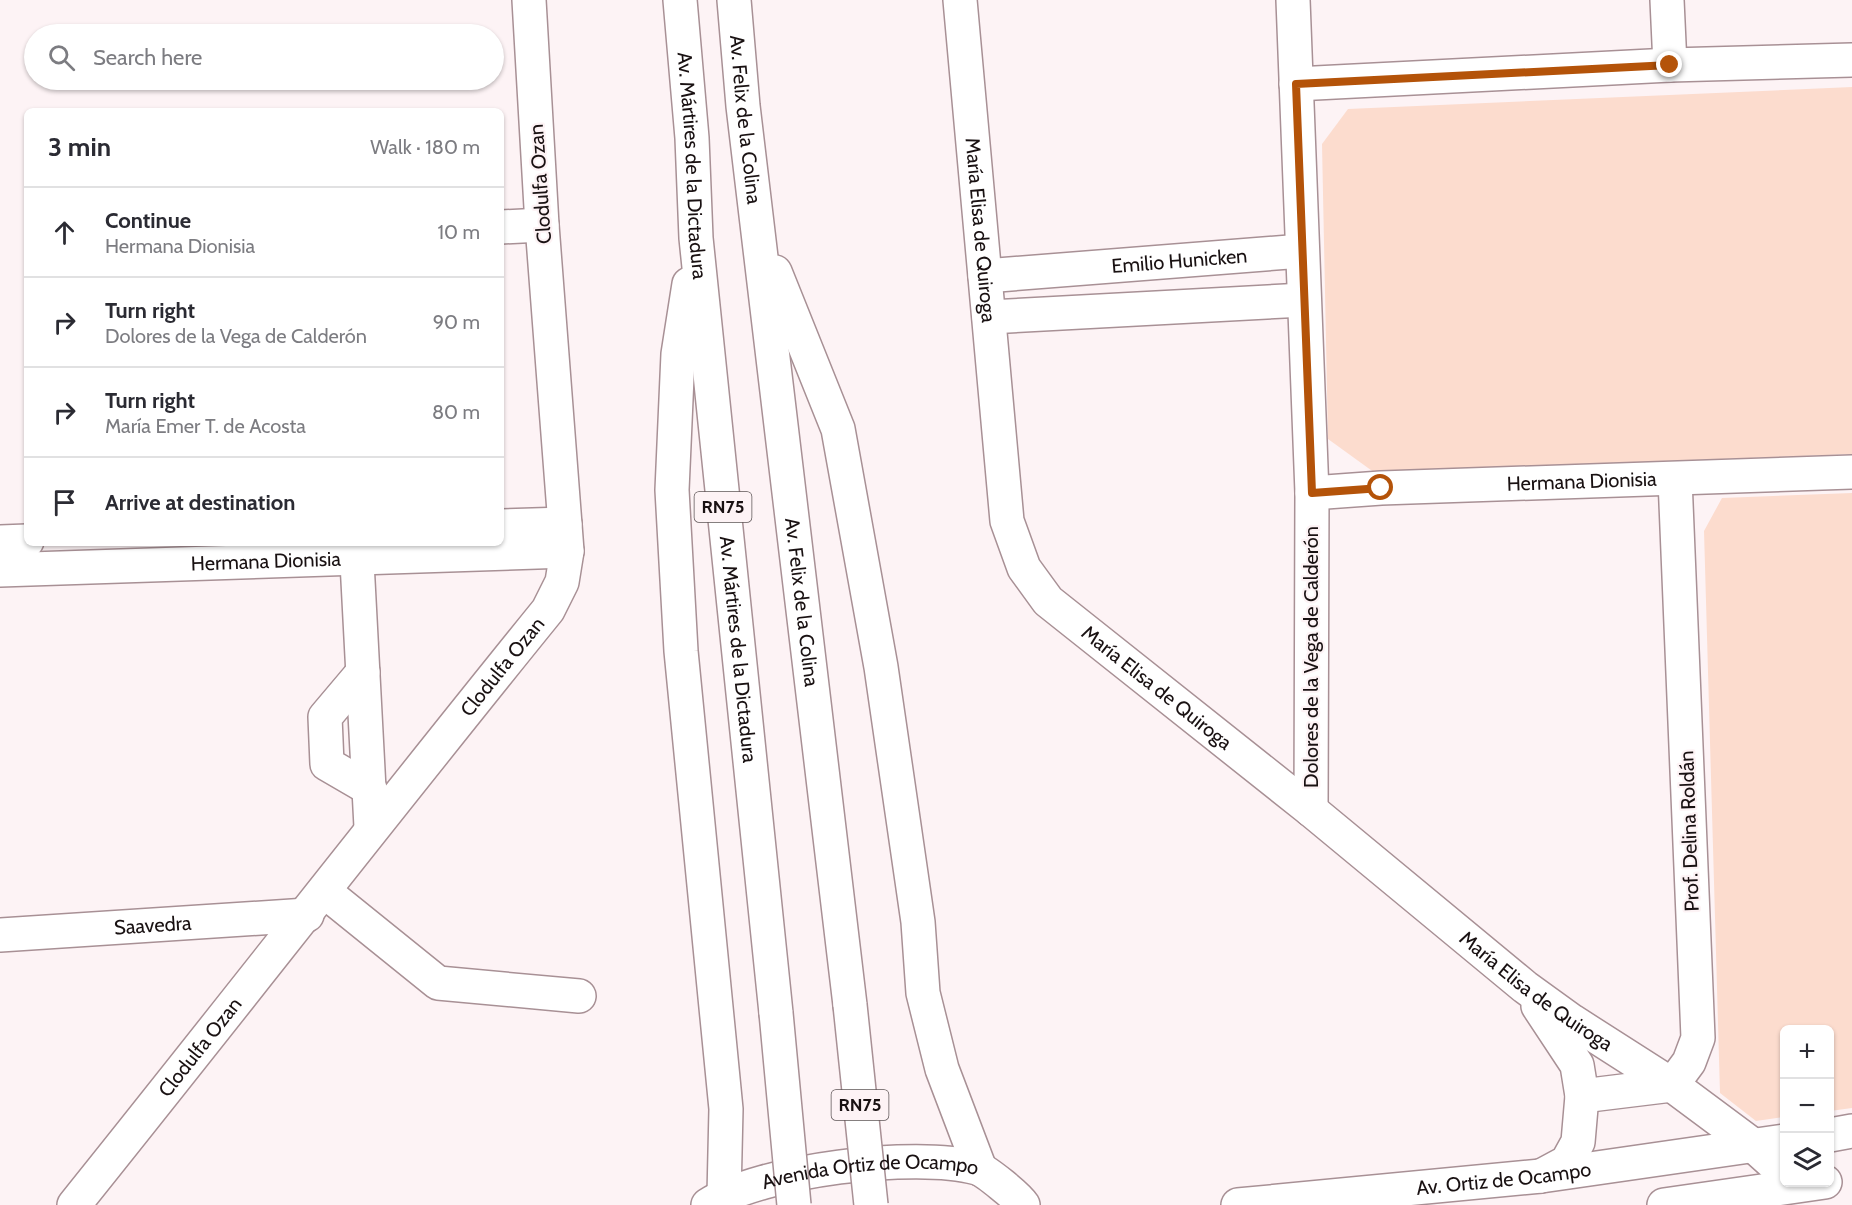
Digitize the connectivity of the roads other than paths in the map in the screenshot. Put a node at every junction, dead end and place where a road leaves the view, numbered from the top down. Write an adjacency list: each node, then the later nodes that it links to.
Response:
1 (529, 0): 10 (street, Clodulfa Ozan)
2 (680, 0): 13 (street, Av. Mártires de la Dictadura / RN75)
3 (734, 0): 12 (street, Av. Felix de la Colina / RN75)
4 (960, 0): 16 (street, María Elisa de Quiroga)
5 (1293, 0): 9 (street, Dolores de la Vega de Calderón)
6 (1667, 0): 8 (street)
7 (1852, 60): 8 (street)
8 (1670, 65): 9 (street)
9 (1296, 84): 14 (street, Dolores de la Vega de Calderón)
10 (542, 225): 11 (street); 24 (street, Clodulfa Ozan)
11 (504, 227)
12 (758, 230): 43 (street); 51 (street, Av. Felix de la Colina / RN75, bridge)
13 (696, 238): 47 (street); 50 (street, Av. Mártires de la Dictadura / RN75, bridge)
14 (1302, 252): 15 (street, Emilio Hunicken); 17 (street, Dolores de la Vega de Calderón)
15 (1058, 268): 16 (street, Emilio Hunicken); 18 (street)
16 (985, 276): 19 (street, María Elisa de Quiroga)
17 (1304, 300): 18 (street); 22 (street, Dolores de la Vega de Calderón)
18 (1061, 313): 19 (street)
19 (988, 317): 32 (street, María Elisa de Quiroga)
20 (1852, 472): 21 (street, Hermana Dionisia)
21 (1675, 479): 22 (street, Hermana Dionisia); 38 (street, Prof. Delina Roldán)
22 (1312, 493): 32 (street, Dolores de la Vega de Calderón)
23 (504, 527): 24 (street)
24 (566, 538): 27 (street, Hermana Dionisia); 33 (street, Clodulfa Ozan)
25 (24, 541): 26 (street)
26 (0, 542)
27 (504, 545)
28 (497, 546): 29 (street, Hermana Dionisia)
29 (471, 549): 30 (street, Hermana Dionisia)
30 (356, 551): 31 (street, Hermana Dionisia); 33 (street)
31 (0, 570)
32 (1311, 810): 36 (street, María Elisa de Quiroga)
33 (372, 827): 34 (street, Clodulfa Ozan)
34 (315, 903): 35 (street, Saavedra); 37 (street); 49 (street, Clodulfa Ozan)
35 (0, 935)
36 (1525, 987): 38 (street, María Elisa de Quiroga); 39 (street)
37 (579, 996)
38 (1672, 1085): 39 (street); 42 (street, María Elisa de Quiroga)
39 (1582, 1096): 44 (street)
40 (1852, 1131): 41 (street)
41 (1834, 1134)
42 (1757, 1146): 44 (street, Av. Ortiz de Ocampo); 46 (street, María Elisa de Quiroga)
43 (980, 1169): 47 (street, Avenida Ortiz de Ocampo); 48 (street, Avenida Ortiz de Ocampo)
44 (1541, 1176): 52 (street, Av. Ortiz de Ocampo)
45 (1852, 1179): 46 (street)
46 (1796, 1188): 53 (street)
47 (716, 1200)
48 (1027, 1204)
49 (74, 1205)
50 (794, 1205)
51 (871, 1205)
52 (1238, 1205)
53 (1664, 1205)

